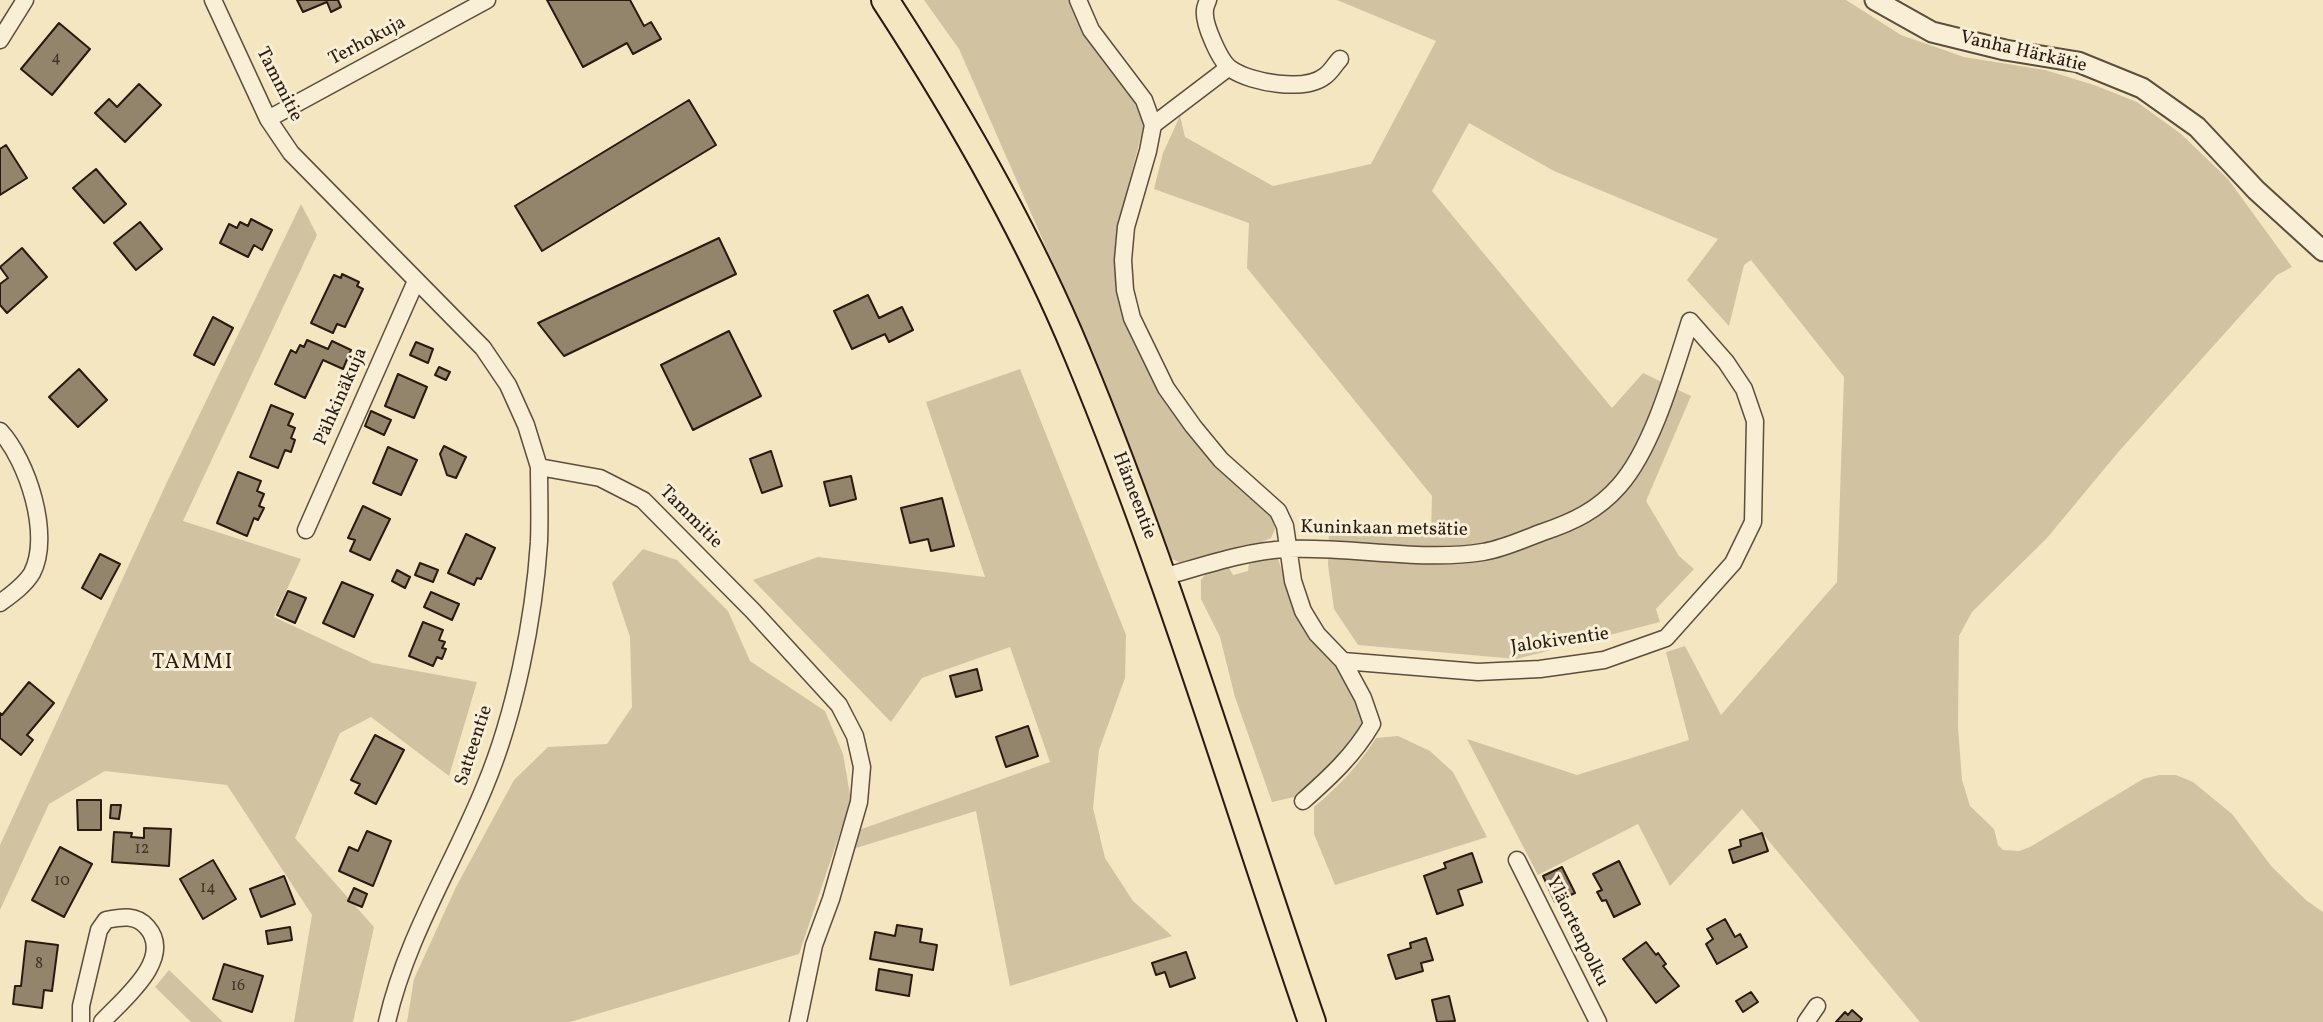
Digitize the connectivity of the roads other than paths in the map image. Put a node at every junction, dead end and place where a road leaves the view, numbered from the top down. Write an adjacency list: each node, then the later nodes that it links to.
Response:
1 (25, 0): 8 (street)
2 (213, 0): 11 (street, Tammitie)
3 (487, 0): 11 (street, Terhokuja)
4 (885, 0): 20 (highway, Hämeentie)
5 (1078, 0): 12 (street)
6 (1208, 0): 10 (street)
7 (1875, 0): 13 (street, Vanha Härkätie)
8 (0, 40)
9 (1340, 59): 10 (street)
10 (1228, 68): 12 (street)
11 (268, 119): 14 (street, Tammitie)
12 (1153, 125): 19 (street)
13 (2323, 251)
14 (416, 281): 17 (street, Tammitie); 18 (street, Pähkinäkuja)
15 (1690, 321): 19 (street, Kuninkaan metsätie); 22 (street, Jalokiventie)
16 (0, 431): 21 (street)
17 (538, 467): 28 (street, Satteentie); 29 (street, Tammitie)
18 (306, 530)
19 (1286, 549): 20 (street, Kuninkaan metsätie); 22 (street)
20 (1163, 577): 30 (highway, Hämeentie)
21 (0, 603)
22 (1343, 661): 23 (street)
23 (1303, 801)
24 (1517, 860): 31 (street, Yläortenpolku)
25 (1817, 1006): 32 (street)
26 (81, 1022): 27 (street)
27 (102, 1022)
28 (387, 1022)
29 (798, 1022)
30 (1312, 1022)
31 (1598, 1022)
32 (1806, 1022)

